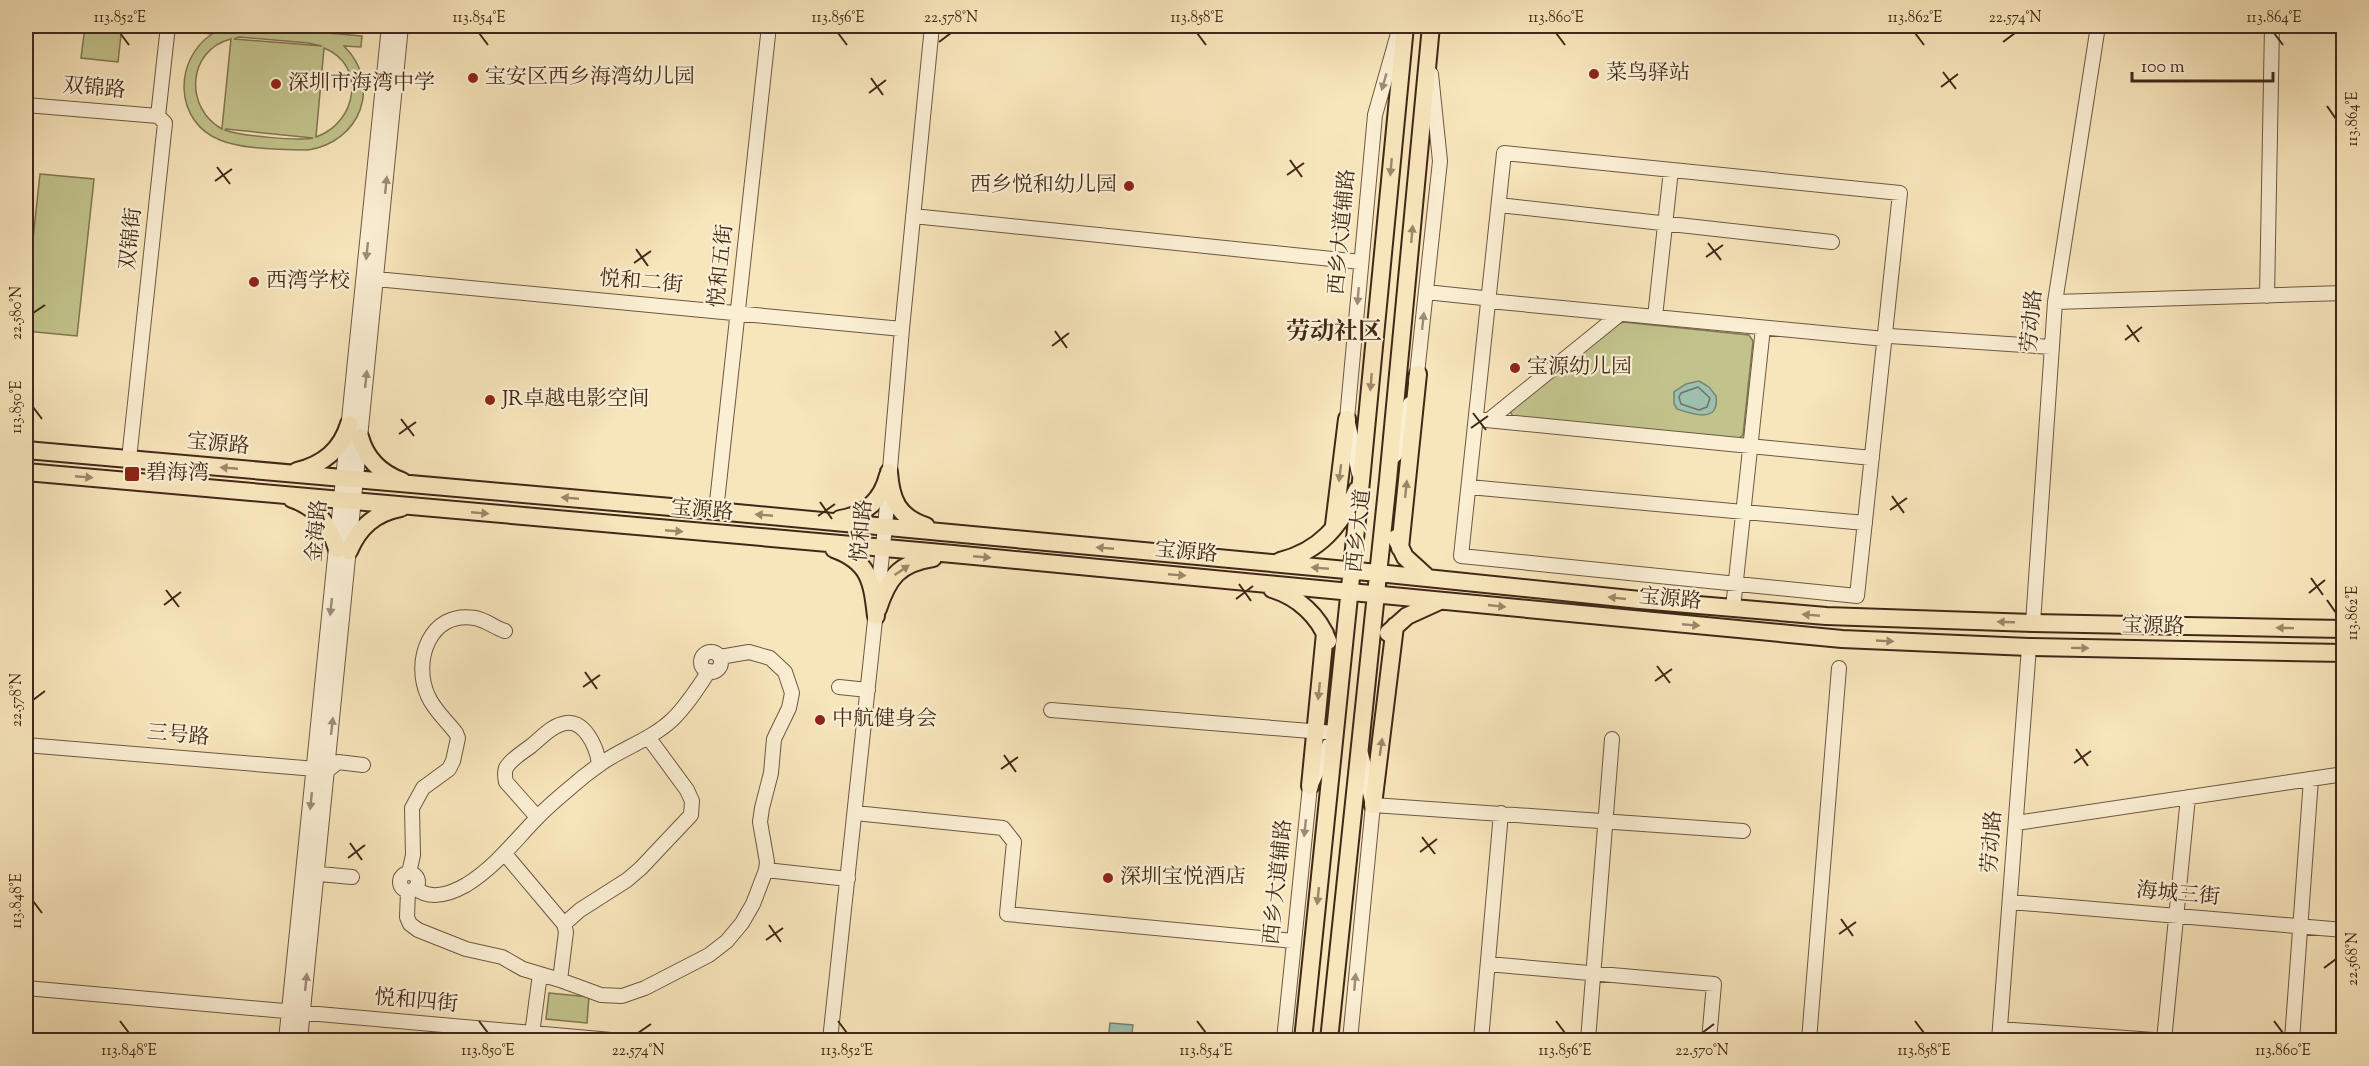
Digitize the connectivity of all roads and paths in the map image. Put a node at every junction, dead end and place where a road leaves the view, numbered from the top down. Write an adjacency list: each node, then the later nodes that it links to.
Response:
1 (168, 26): 12 (street, 双锦街)
2 (389, 26): 35 (street, 金海路, one-way to 35)
3 (402, 26): 19 (street, 金海路, one-way to 3)
4 (769, 26): 25 (street, 悦和五街)
5 (932, 26): 15 (street, 悦和路)
6 (1403, 26): 18 (street, 西乡大道辅路, one-way to 18); 45 (main road, 西乡大道, one-way to 45)
7 (1431, 26): 10 (main road, 西乡大道)
8 (2098, 26): 24 (street, 劳动路)
9 (2272, 26): 22 (street)
10 (1429, 50): 20 (street); 44 (main road, 西乡大道, one-way to 10)
11 (26, 105): 12 (street, 双锦路)
12 (158, 116): 39 (street, 双锦街)
13 (1671, 170): 14 (street); 16 (street); 30 (street)
14 (1499, 205): 16 (street); 23 (street)
15 (913, 216): 18 (street); 29 (street, 悦和路)
16 (1665, 224): 17 (street); 27 (street)
17 (1832, 242)
18 (1361, 262): 33 (street, 西乡大道辅路, one-way to 33)
19 (376, 279): 25 (street, 悦和二街); 35 (street, 金海路, one-way to 19)
20 (1426, 292): 23 (street); 32 (street, one-way to 20)
21 (2343, 293): 22 (street)
22 (2267, 296): 24 (street)
23 (1488, 301): 26 (street); 34 (street)
24 (2055, 302): 31 (street, 劳动路)
25 (738, 313): 29 (street, 悦和二街); 51 (street, 悦和五街)
26 (1620, 314): 27 (street); 34 (street)
27 (1655, 317): 28 (street)
28 (1763, 328): 30 (street); 36 (street)
29 (902, 329): 41 (street, 悦和路)
30 (1885, 339): 31 (street); 38 (street)
31 (2051, 347): 76 (street, 劳动路)
32 (1418, 374): 44 (street); 59 (main road, one-way to 32)
33 (1347, 418): 45 (street, 西乡大道辅路); 56 (main road, one-way to 56)
34 (1482, 419): 36 (street); 47 (street)
35 (354, 430): 42 (main road); 43 (street, 金海路); 46 (main road)
36 (1751, 446): 38 (street); 52 (street)
37 (26, 450): 39 (main road, 宝源路)
38 (1872, 458): 54 (street)
39 (129, 459): 42 (main road, 宝源路, one-way to 39)
40 (26, 472): 48 (main road, 宝源路, one-way to 48)
41 (889, 472): 53 (main road); 55 (street, 悦和路); 57 (main road)
42 (288, 474): 43 (main road, 宝源路)
43 (350, 479): 46 (main road, 宝源路); 49 (street, 金海路)
44 (1388, 480): 59 (main road); 65 (main road, 西乡大道)
45 (1361, 481): 56 (main road); 64 (main road, 西乡大道)
46 (414, 485): 51 (main road, 宝源路, one-way to 46)
47 (1469, 487): 52 (street); 69 (street)
48 (280, 495): 49 (main road, 宝源路); 61 (main road)
49 (348, 500): 50 (main road, 宝源路); 61 (street, 金海路)
50 (422, 508): 58 (main road, 宝源路, one-way to 58); 61 (main road)
51 (716, 511): 53 (main road, 宝源路, one-way to 51)
52 (1744, 512): 54 (street); 69 (street)
53 (823, 521): 55 (main road, 宝源路)
54 (1865, 523): 69 (street)
55 (885, 527): 57 (main road, 宝源路); 60 (street, 悦和路)
56 (1333, 528): 63 (main road)
57 (962, 534): 63 (main road, 宝源路, one-way to 57)
58 (810, 543): 60 (main road, 宝源路); 75 (main road)
59 (1400, 548): 66 (main road)
60 (882, 549): 62 (main road, 宝源路); 75 (street, 悦和路)
61 (343, 550): 97 (street, 金海路)
62 (953, 554): 67 (main road, 宝源路, one-way to 67); 75 (main road, one-way to 62)
63 (1252, 562): 64 (main road, 宝源路, one-way to 63)
64 (1352, 571): 65 (main road, 宝源路); 70 (main road, 西乡大道)
65 (1378, 573): 66 (main road, 宝源路); 71 (main road, 西乡大道)
66 (1429, 579): 68 (main road, 宝源路)
67 (1252, 582): 70 (main road, 宝源路); 80 (main road)
68 (1471, 583): 73 (main road); 74 (main road, 宝源路, one-way to 68)
69 (1736, 584): 74 (street)
70 (1349, 591): 71 (main road, 宝源路); 85 (main road, 西乡大道)
71 (1376, 594): 72 (main road, 宝源路); 84 (main road, 西乡大道)
72 (1442, 600): 73 (main road, 宝源路); 77 (main road)
73 (1469, 603): 81 (main road, 宝源路, one-way to 81)
74 (1733, 608): 76 (main road, 宝源路, one-way to 74)
75 (876, 616): 87 (street, 悦和路)
76 (2033, 623): 78 (main road, 宝源路, one-way to 76)
77 (1395, 626): 84 (main road); 102 (main road, one-way to 77)
78 (2343, 629)
79 (505, 631): 114 (street)
80 (1325, 633): 85 (main road); 89 (main road, one-way to 89)
81 (2029, 647): 82 (main road, 宝源路, one-way to 82); 107 (street, 劳动路)
82 (2343, 653)
83 (1839, 668): 140 (street)
84 (1366, 683): 94 (main road, 西乡大道)
85 (1339, 686): 90 (main road, 西乡大道)
86 (839, 687): 87 (street)
87 (868, 690): 103 (street, 悦和路)
88 (1051, 710): 89 (street)
89 (1316, 731): 90 (street); 100 (main road)
90 (1335, 733): 100 (street, 西乡大道辅路); 134 (main road, 西乡大道, one-way to 134)
91 (648, 737): 95 (street); 110 (street); 117 (street)
92 (1612, 739): 106 (street)
93 (26, 745): 97 (street, 三号路)
94 (1360, 747): 102 (street); 135 (main road, 西乡大道)
95 (599, 764): 105 (street); 105 (street)
96 (363, 765): 97 (street, 三号路)
97 (321, 769): 111 (street, 金海路)
98 (2343, 774): 99 (street)
99 (2311, 779): 101 (street); 118 (street)
100 (1310, 786): 120 (street, 西乡大道辅路, one-way to 120)
101 (2188, 797): 107 (street); 116 (street)
102 (1373, 805): 104 (street); 136 (street, one-way to 102)
103 (855, 813): 113 (street, 悦和路); 120 (street)
104 (1501, 813): 106 (street); 121 (street)
105 (537, 817): 109 (street)
106 (1605, 821): 108 (street); 122 (street)
107 (2016, 823): 115 (street, 劳动路)
108 (1743, 831)
109 (505, 854): 114 (street); 117 (street)
110 (766, 870): 113 (street); 124 (street)
111 (311, 873): 112 (street); 126 (street, 金海路)
112 (352, 877)
113 (848, 879): 132 (street, 悦和路)
114 (412, 890): 123 (street)
115 (2010, 902): 116 (street, 海城三街); 128 (street, 劳动路)
116 (2176, 916): 118 (street, 海城三街); 142 (street)
117 (564, 924): 124 (street)
118 (2301, 926): 119 (street, 海城三街); 143 (street)
119 (2343, 930)
120 (1294, 941): 133 (street, 西乡大道辅路)
121 (1488, 964): 122 (street); 137 (street)
122 (1593, 973): 138 (street); 139 (street)
123 (540, 974): 124 (street); 127 (street)
124 (560, 980)
125 (26, 988): 126 (street, 悦和四街)
126 (296, 1013): 127 (street, 悦和四街); 129 (street, 金海路); 130 (street, 金海路)
127 (532, 1034): 131 (street, 悦和四街)
128 (2000, 1035): 141 (street)
129 (286, 1041)
130 (300, 1041)
131 (611, 1041)
132 (830, 1041)
133 (1284, 1041)
134 (1303, 1041)
135 (1329, 1041)
136 (1350, 1041)
137 (1481, 1041)
138 (1588, 1041)
139 (1709, 1041)
140 (1809, 1041)
141 (2154, 1041)
142 (2164, 1041)
143 (2292, 1041)

